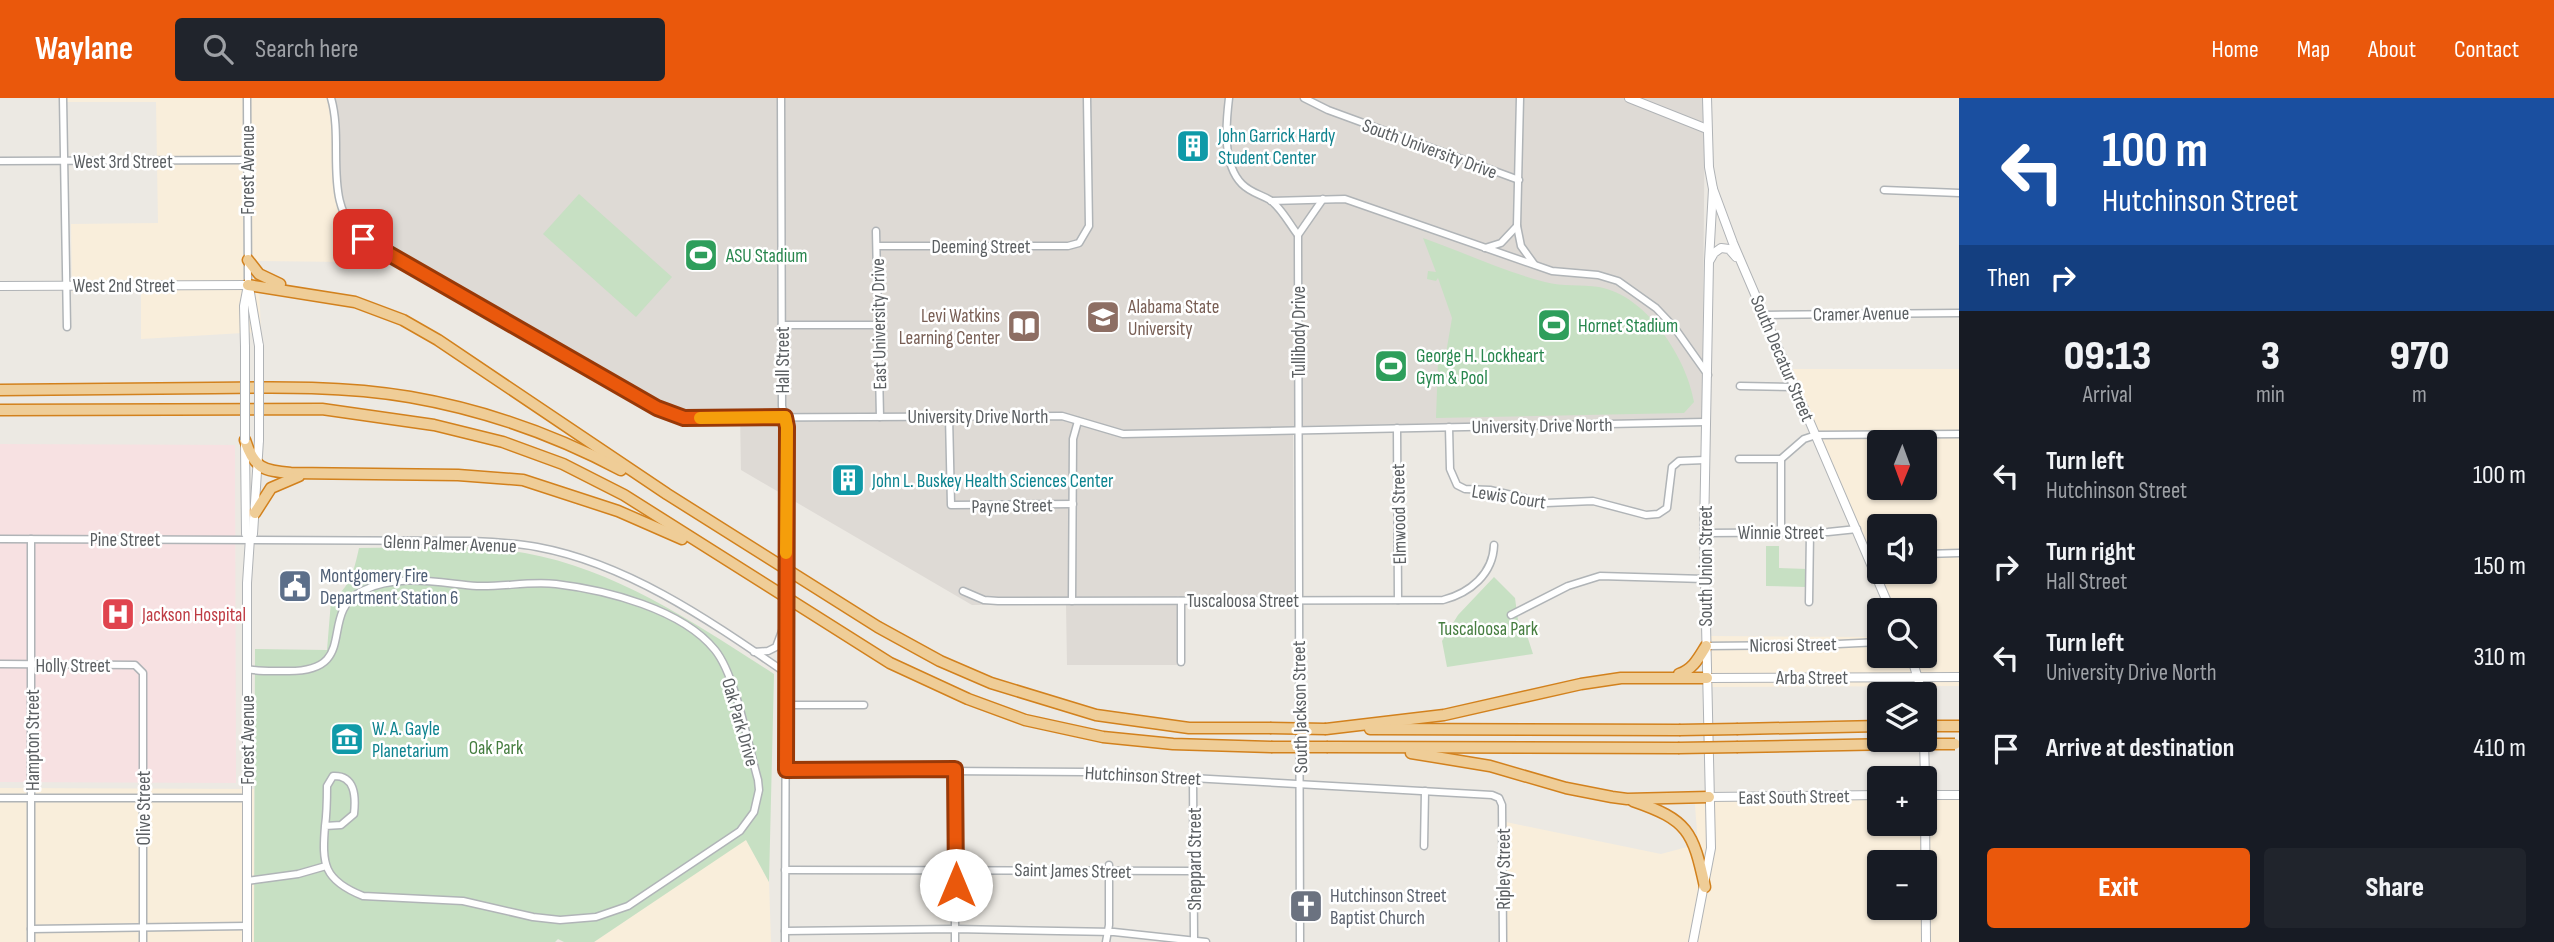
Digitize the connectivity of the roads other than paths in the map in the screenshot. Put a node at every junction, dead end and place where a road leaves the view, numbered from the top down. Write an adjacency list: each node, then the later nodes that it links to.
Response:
1 (63, 98): 14 (street)
2 (247, 98): 12 (street, Forest Avenue)
3 (331, 98): 45 (street, University Drive North)
4 (781, 98): 36 (street, Hall Street)
5 (1087, 98): 24 (street, Deeming Street)
6 (1230, 98): 20 (street)
7 (1304, 98): 15 (street, South University Drive)
8 (1520, 98): 15 (street)
9 (1629, 98): 11 (main road)
10 (1707, 98): 11 (main road, South Decatur Street)
11 (1707, 129): 16 (main road, South Decatur Street)
12 (247, 160): 14 (street, West 3rd Street); 26 (street, Forest Avenue)
13 (0, 161): 14 (street, West 3rd Street)
14 (64, 161): 32 (street)
15 (1519, 180): 21 (street)
16 (1713, 189): 27 (main road, South Decatur Street); 28 (main road, South Union Street)
17 (1884, 190): 18 (street)
18 (1959, 193)
19 (1324, 199): 20 (street); 23 (street); 25 (street)
20 (1271, 201): 23 (street)
21 (1517, 226): 25 (street); 29 (street)
22 (876, 231): 24 (street, East University Drive)
23 (1298, 235): 51 (street, Tullibody Drive)
24 (877, 246): 37 (street, East University Drive)
25 (1485, 248): 29 (street)
26 (248, 260): 30 (street, Forest Avenue); 33 (highway)
27 (1741, 262): 28 (main road); 35 (main road, South Decatur Street)
28 (1709, 264): 39 (main road, South Union Street)
29 (1536, 266): 39 (street)
30 (248, 285): 32 (main road, West 2nd Street); 33 (highway); 54 (main road, Forest Avenue, bridge); 58 (main road, Forest Avenue, bridge)
31 (0, 286): 32 (main road, West 2nd Street)
32 (66, 286): 38 (street)
33 (306, 293): 60 (highway)
34 (1959, 313): 35 (street, Cramer Avenue)
35 (1764, 315): 41 (main road, South Decatur Street)
36 (782, 325): 37 (street); 45 (street, Hall Street)
37 (877, 325): 46 (street, East University Drive)
38 (67, 327)
39 (1708, 375): 48 (main road, South Union Street)
40 (1740, 386): 41 (street)
41 (1795, 387): 53 (main road, South Decatur Street)
42 (0, 390): 60 (highway)
43 (0, 410): 74 (highway)
44 (949, 416): 46 (street, University Drive North); 47 (street, University Drive North); 61 (street, Payne Street)
45 (785, 417): 46 (street, University Drive North); 83 (street, Hall Street, bridge)
46 (880, 417)
47 (1079, 421): 51 (street, University Drive North); 61 (street)
48 (1705, 422): 49 (street, University Drive North); 57 (main road, South Union Street)
49 (1449, 426): 50 (street, University Drive North); 57 (street, Lewis Court)
50 (1397, 428): 51 (street, University Drive North); 78 (street, Elmwood Street)
51 (1297, 429): 77 (street, South Jackson Street)
52 (1959, 434): 53 (street)
53 (1816, 435): 56 (street); 63 (main road, South Decatur Street)
54 (246, 440): 58 (highway); 67 (main road, Forest Avenue)
55 (1739, 458): 56 (street)
56 (1781, 459): 64 (street)
57 (1705, 460): 66 (main road, South Union Street)
58 (258, 464): 59 (highway); 62 (main road, Forest Avenue)
59 (312, 473): 62 (highway); 74 (highway)
60 (667, 494): 104 (highway, bridge)
61 (1073, 504): 79 (street)
62 (255, 513): 67 (main road, Forest Avenue)
63 (1857, 529): 65 (street, Winnie Street); 71 (main road, South Decatur Street)
64 (1782, 532): 65 (street, Winnie Street); 66 (street, Winnie Street)
65 (1810, 532): 81 (street)
66 (1704, 533): 75 (main road, South Union Street)
67 (250, 538): 69 (street, Pine Street); 86 (street, Glenn Palmer Avenue); 90 (main road, Forest Avenue)
68 (0, 539): 69 (street, Pine Street)
69 (32, 539): 89 (street, Hampton Street)
70 (1494, 545): 78 (street, Tuscaloosa Street)
71 (1867, 553)
72 (1959, 553): 73 (street)
73 (1937, 554)
74 (734, 566): 106 (highway, bridge)
75 (1705, 579): 82 (street); 85 (main road, South Union Street)
76 (963, 592): 79 (street, Tuscaloosa Street)
77 (1298, 600): 78 (street, Tuscaloosa Street); 80 (street, Tuscaloosa Street); 110 (street, South Jackson Street)
78 (1398, 600)
79 (1072, 601): 80 (street, Tuscaloosa Street)
80 (1181, 601): 87 (street)
81 (1809, 602)
82 (1511, 615)
83 (786, 622): 86 (street); 93 (street, Hall Street, bridge)
84 (1867, 643): 85 (street, Nicrosi Street)
85 (1706, 646): 94 (highway); 97 (main road, South Union Street)
86 (754, 652): 93 (street, Glenn Palmer Avenue)
87 (1181, 662)
88 (0, 664): 89 (street, Holly Street)
89 (32, 664): 92 (street, Holly Street); 119 (street, Hampton Street)
90 (247, 668): 117 (main road, Forest Avenue); 125 (street, Oak Park Drive)
91 (1915, 668): 95 (main road)
92 (143, 673): 121 (street, Olive Street)
93 (786, 673): 99 (street, Hall Street)
94 (1673, 677): 97 (highway); 104 (highway)
95 (1918, 677): 96 (main road, Arba Street); 97 (main road, Arba Street); 98 (main road)
96 (1959, 677)
97 (1707, 678): 115 (main road, South Union Street)
98 (1919, 682)
99 (786, 705): 100 (street); 108 (street, Hall Street)
100 (864, 705)
101 (1867, 726): 104 (highway, bridge)
102 (1937, 726): 103 (highway)
103 (1956, 726)
104 (1326, 729)
105 (1957, 744): 106 (highway, bridge)
106 (1370, 747): 120 (highway)
107 (955, 769): 108 (street, Hutchinson Street); 109 (street, Hutchinson Street); 127 (street)
108 (786, 770): 128 (street, Hall Street)
109 (1193, 778): 110 (street, Hutchinson Street); 129 (street, Sheppard Street)
110 (1300, 783): 111 (street, Hutchinson Street); 146 (street, South Jackson Street)
111 (1425, 791): 118 (street, Hutchinson Street); 124 (street)
112 (1867, 795): 115 (main road, East South Street)
113 (1937, 795): 114 (main road)
114 (1959, 795)
115 (1709, 797): 120 (highway); 131 (main road, South Union Street)
116 (0, 798): 119 (street)
117 (247, 798): 121 (street); 130 (main road, Forest Avenue)
118 (1499, 798): 147 (street, Ripley Street)
119 (32, 799): 121 (street); 134 (street, Hampton Street)
120 (1627, 799): 131 (highway)
121 (143, 800): 133 (street, Olive Street)
122 (325, 826): 122 (street); 125 (street)
123 (1925, 836): 149 (main road)
124 (1424, 846)
125 (326, 866): 130 (street)
126 (1109, 868): 127 (street, Saint James Street); 129 (street, Saint James Street); 137 (street)
127 (955, 869): 128 (street, Saint James Street); 135 (street)
128 (785, 870): 136 (street, Hall Street)
129 (1194, 871): 138 (street, Sheppard Street)
130 (247, 881): 132 (main road, Forest Avenue)
131 (1704, 887): 148 (main road, South Union Street)
132 (247, 926): 133 (street); 141 (main road, Forest Avenue)
133 (143, 927): 134 (street); 140 (street, Olive Street)
134 (31, 929): 139 (street, Hampton Street)
135 (955, 929): 136 (street); 137 (street); 143 (street)
136 (785, 931): 142 (street, Hall Street)
137 (1107, 931): 138 (street); 144 (street)
138 (1194, 941): 145 (street)
139 (31, 942)
140 (143, 942)
141 (247, 942)
142 (785, 942)
143 (955, 942)
144 (1106, 942)
145 (1206, 942)
146 (1300, 942)
147 (1503, 942)
148 (1693, 942)
149 (1926, 942)

